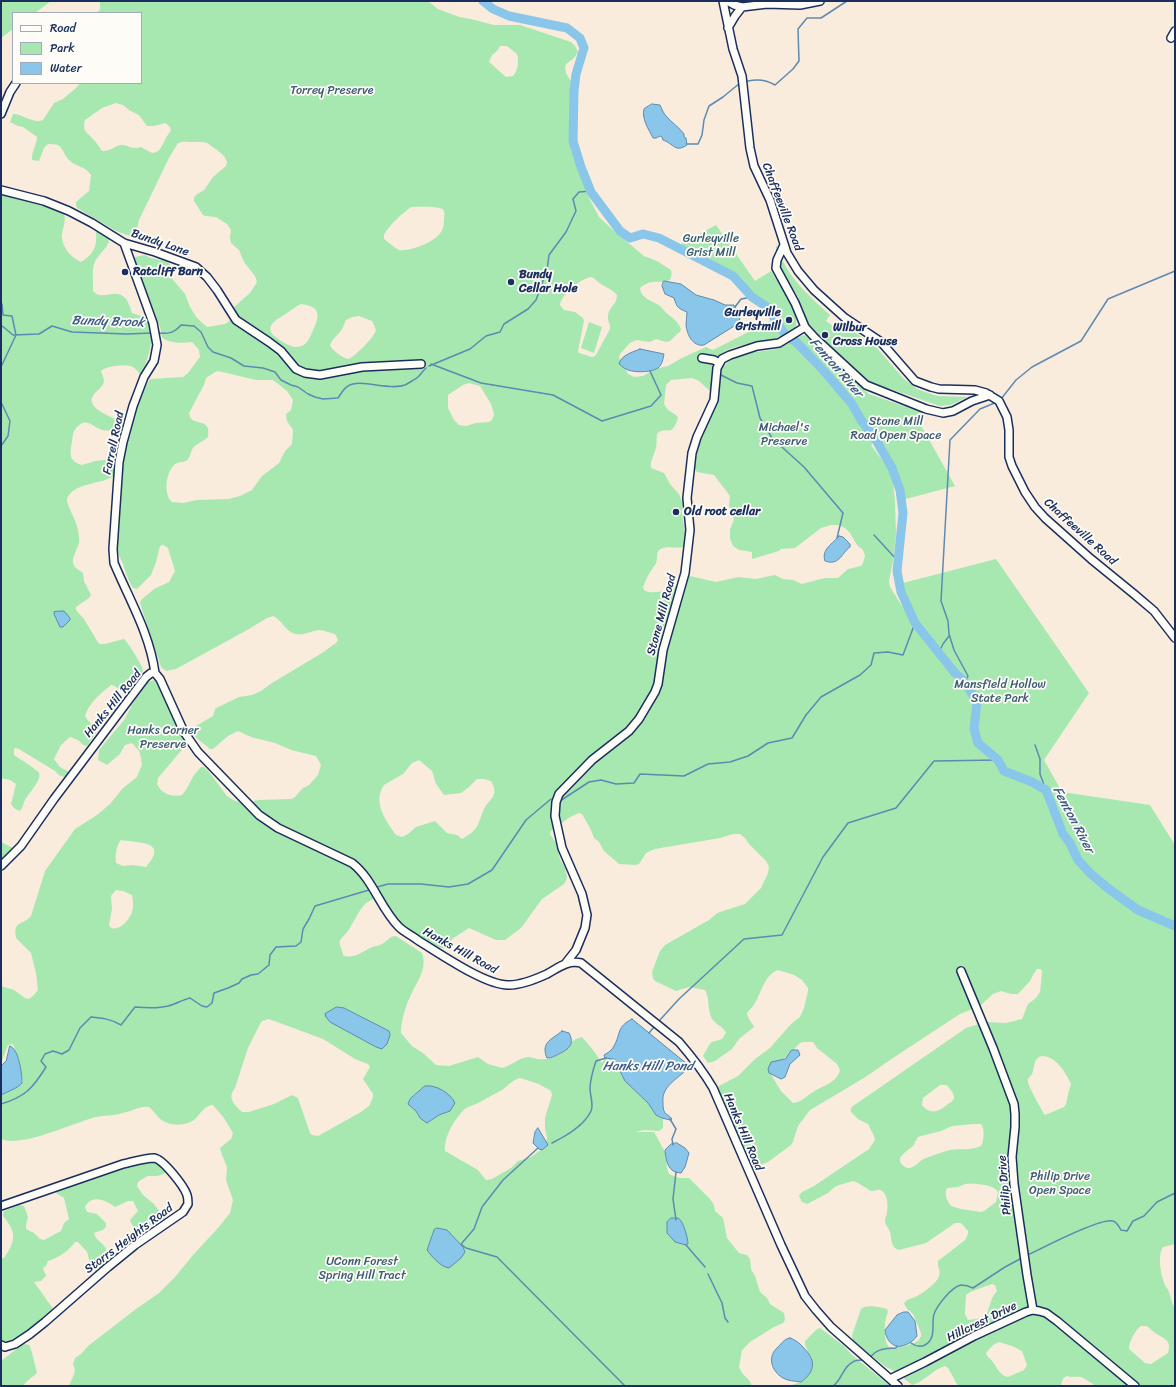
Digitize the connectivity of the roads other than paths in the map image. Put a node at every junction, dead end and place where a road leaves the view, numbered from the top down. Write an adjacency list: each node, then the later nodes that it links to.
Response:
1 (723, 1): 5 (street, Chaffeeville Road)
2 (727, 1): 4 (street)
3 (820, 1): 4 (street)
4 (742, 7): 5 (street)
5 (728, 28): 10 (street, Chaffeeville Road)
6 (15, 84): 7 (street)
7 (1, 114)
8 (1, 190): 9 (street, Bundy Lane)
9 (124, 243): 14 (street, Bundy Lane); 17 (street, Farrell Road)
10 (784, 245): 11 (street); 15 (street, Chaffeeville Road)
11 (806, 327): 13 (street); 15 (street)
12 (702, 358): 13 (street)
13 (719, 362): 19 (street, Stone Mill Road)
14 (421, 364)
15 (990, 395): 16 (street, Chaffeeville Road)
16 (1175, 638)
17 (155, 673): 18 (street, Hanks Hill Road); 21 (street, Hanks Hill Road)
18 (1, 866)
19 (576, 950): 20 (street); 21 (street, Stone Mill Road)
20 (581, 963): 21 (street, Hanks Hill Road); 26 (street, Hanks Hill Road)
21 (565, 964)
22 (961, 971): 24 (street, Philip Drive)
23 (1, 1206): 25 (street, Storrs Heights Road)
24 (1033, 1310): 26 (street, Hillcrest Drive); 28 (street, Hillcrest Drive)
25 (1, 1345)
26 (890, 1379): 27 (street, Hanks Hill Road)
27 (898, 1386)
28 (1135, 1386)

